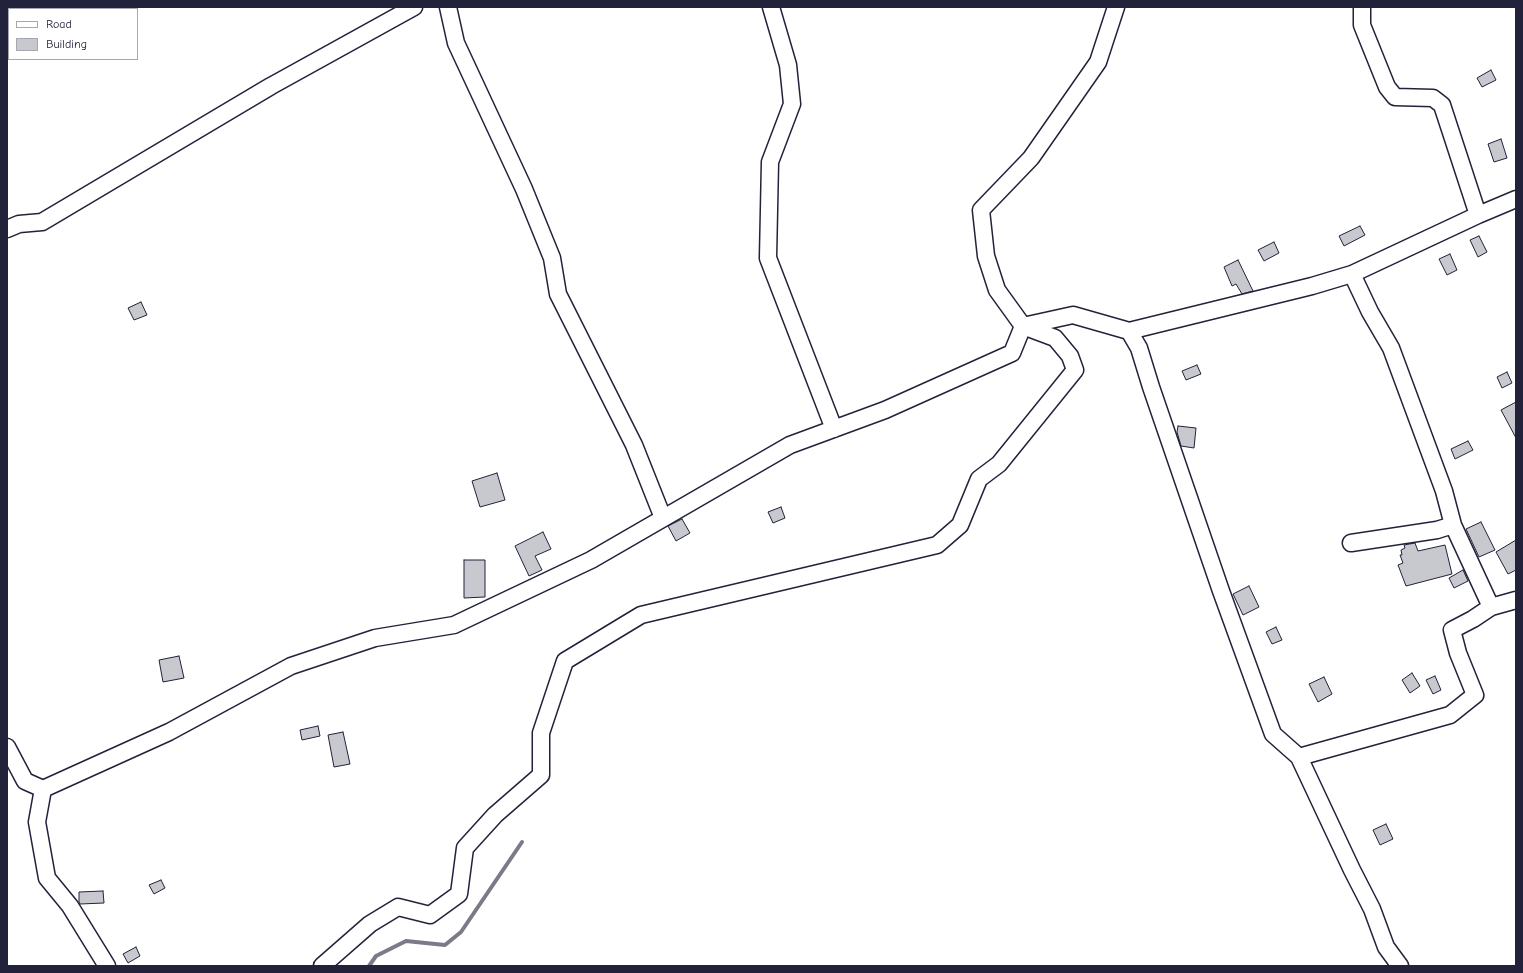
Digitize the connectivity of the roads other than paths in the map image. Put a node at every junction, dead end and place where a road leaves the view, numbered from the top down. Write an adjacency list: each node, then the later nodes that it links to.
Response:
1 (414, 7): 8 (street)
2 (448, 7): 13 (street)
3 (771, 7): 12 (street)
4 (1116, 7): 10 (street)
5 (1362, 7): 7 (street)
6 (1516, 199): 7 (street)
7 (1478, 215): 9 (street)
8 (7, 229)
9 (1352, 274): 11 (street); 14 (street)
10 (1023, 326): 11 (street); 12 (street); 22 (street)
11 (1129, 331): 19 (street)
12 (834, 429): 13 (street)
13 (663, 518): 20 (street)
14 (1453, 525): 15 (street); 17 (street)
15 (1351, 544)
16 (1516, 600): 17 (street)
17 (1491, 607): 19 (street)
18 (7, 747): 20 (street)
19 (1299, 757): 23 (street)
20 (43, 789): 21 (street)
21 (107, 966)
22 (322, 966)
23 (1400, 966)

